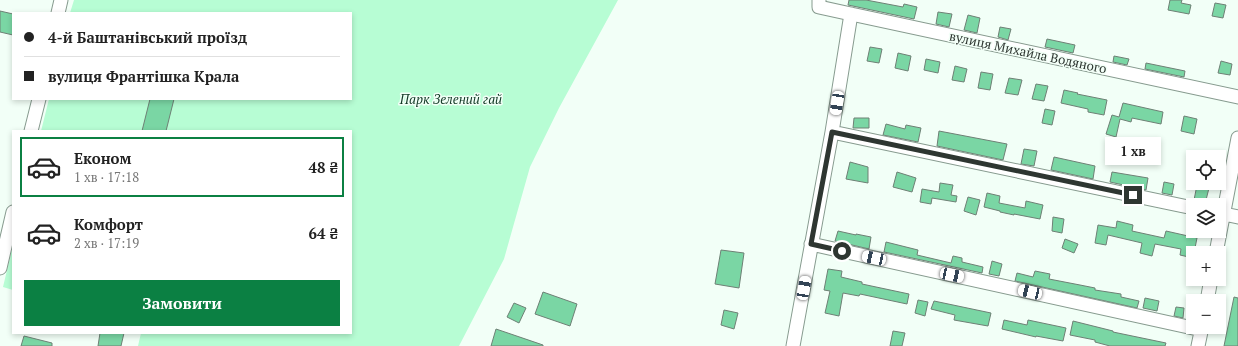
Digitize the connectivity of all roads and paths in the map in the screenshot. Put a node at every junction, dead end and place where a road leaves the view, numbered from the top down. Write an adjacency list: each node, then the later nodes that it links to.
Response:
1 (61, 0): 3 (street)
2 (819, 4): 4 (street, вулиця Михайла Водяного)
3 (58, 12)
4 (851, 14): 5 (street, вулиця Михайла Водяного); 8 (street)
5 (1238, 97)
6 (38, 100): 7 (street)
7 (31, 130)
8 (832, 132): 11 (street); 15 (street)
9 (1238, 138): 10 (street)
10 (1225, 198)
11 (1186, 207)
12 (1226, 215): 14 (street)
13 (12, 216): 16 (street)
14 (1238, 217)
15 (811, 244): 17 (street); 19 (street)
16 (0, 268)
17 (1186, 325)
18 (1201, 334): 20 (street)
19 (793, 346)
20 (1198, 346)

